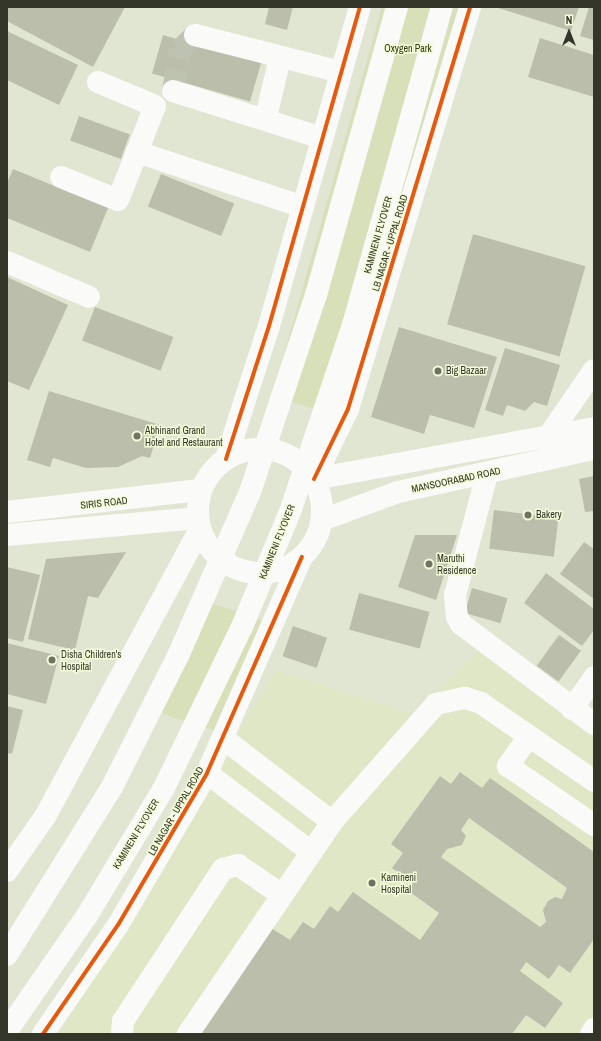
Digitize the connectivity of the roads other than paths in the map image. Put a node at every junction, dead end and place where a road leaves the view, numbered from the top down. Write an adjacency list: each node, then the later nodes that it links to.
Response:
1 (360, 7): 7 (main road)
2 (397, 7): 43 (main road)
3 (442, 7): 45 (main road, KAMINENI FLYOVER)
4 (470, 7): 24 (main road, LB NAGAR - UPPAL ROAD)
5 (195, 35): 6 (main road)
6 (280, 58): 7 (main road); 10 (main road)
7 (341, 72): 11 (main road)
8 (98, 82): 12 (main road)
9 (173, 91): 10 (main road)
10 (266, 118): 11 (main road)
11 (322, 138): 14 (main road)
12 (137, 152): 13 (main road); 14 (main road)
13 (61, 177)
14 (303, 207): 21 (main road)
15 (7, 262): 16 (main road)
16 (89, 297)
17 (592, 368): 19 (main road)
18 (594, 428): 19 (main road)
19 (548, 438): 22 (main road); 24 (main road)
20 (594, 449): 22 (main road, MANSOORABAD ROAD)
21 (226, 459): 24 (main road); 25 (main road)
22 (551, 459): 23 (main road, MANSOORABAD ROAD)
23 (486, 474): 27 (main road, MANSOORABAD ROAD); 32 (main road)
24 (314, 480): 27 (main road)
25 (201, 490): 26 (main road, SIRIS ROAD); 28 (main road)
26 (7, 512)
27 (322, 520): 30 (main road)
28 (199, 523): 29 (main road); 30 (main road); 41 (main road)
29 (7, 535)
30 (302, 557): 35 (main road, LB NAGAR - UPPAL ROAD)
31 (594, 677): 32 (main road)
32 (572, 709): 33 (main road)
33 (594, 724)
34 (529, 736): 37 (main road); 38 (main road); 39 (main road)
35 (224, 739): 36 (main road, LB NAGAR - UPPAL ROAD); 38 (main road)
36 (207, 773): 40 (main road); 46 (main road, LB NAGAR - UPPAL ROAD)
37 (594, 781)
38 (332, 822): 40 (main road)
39 (594, 825)
40 (311, 852): 42 (main road)
41 (7, 871)
42 (282, 894): 47 (main road); 48 (main road)
43 (7, 955)
44 (594, 1029): 49 (main road)
45 (7, 1031)
46 (43, 1034)
47 (122, 1034)
48 (188, 1034)
49 (591, 1034)

